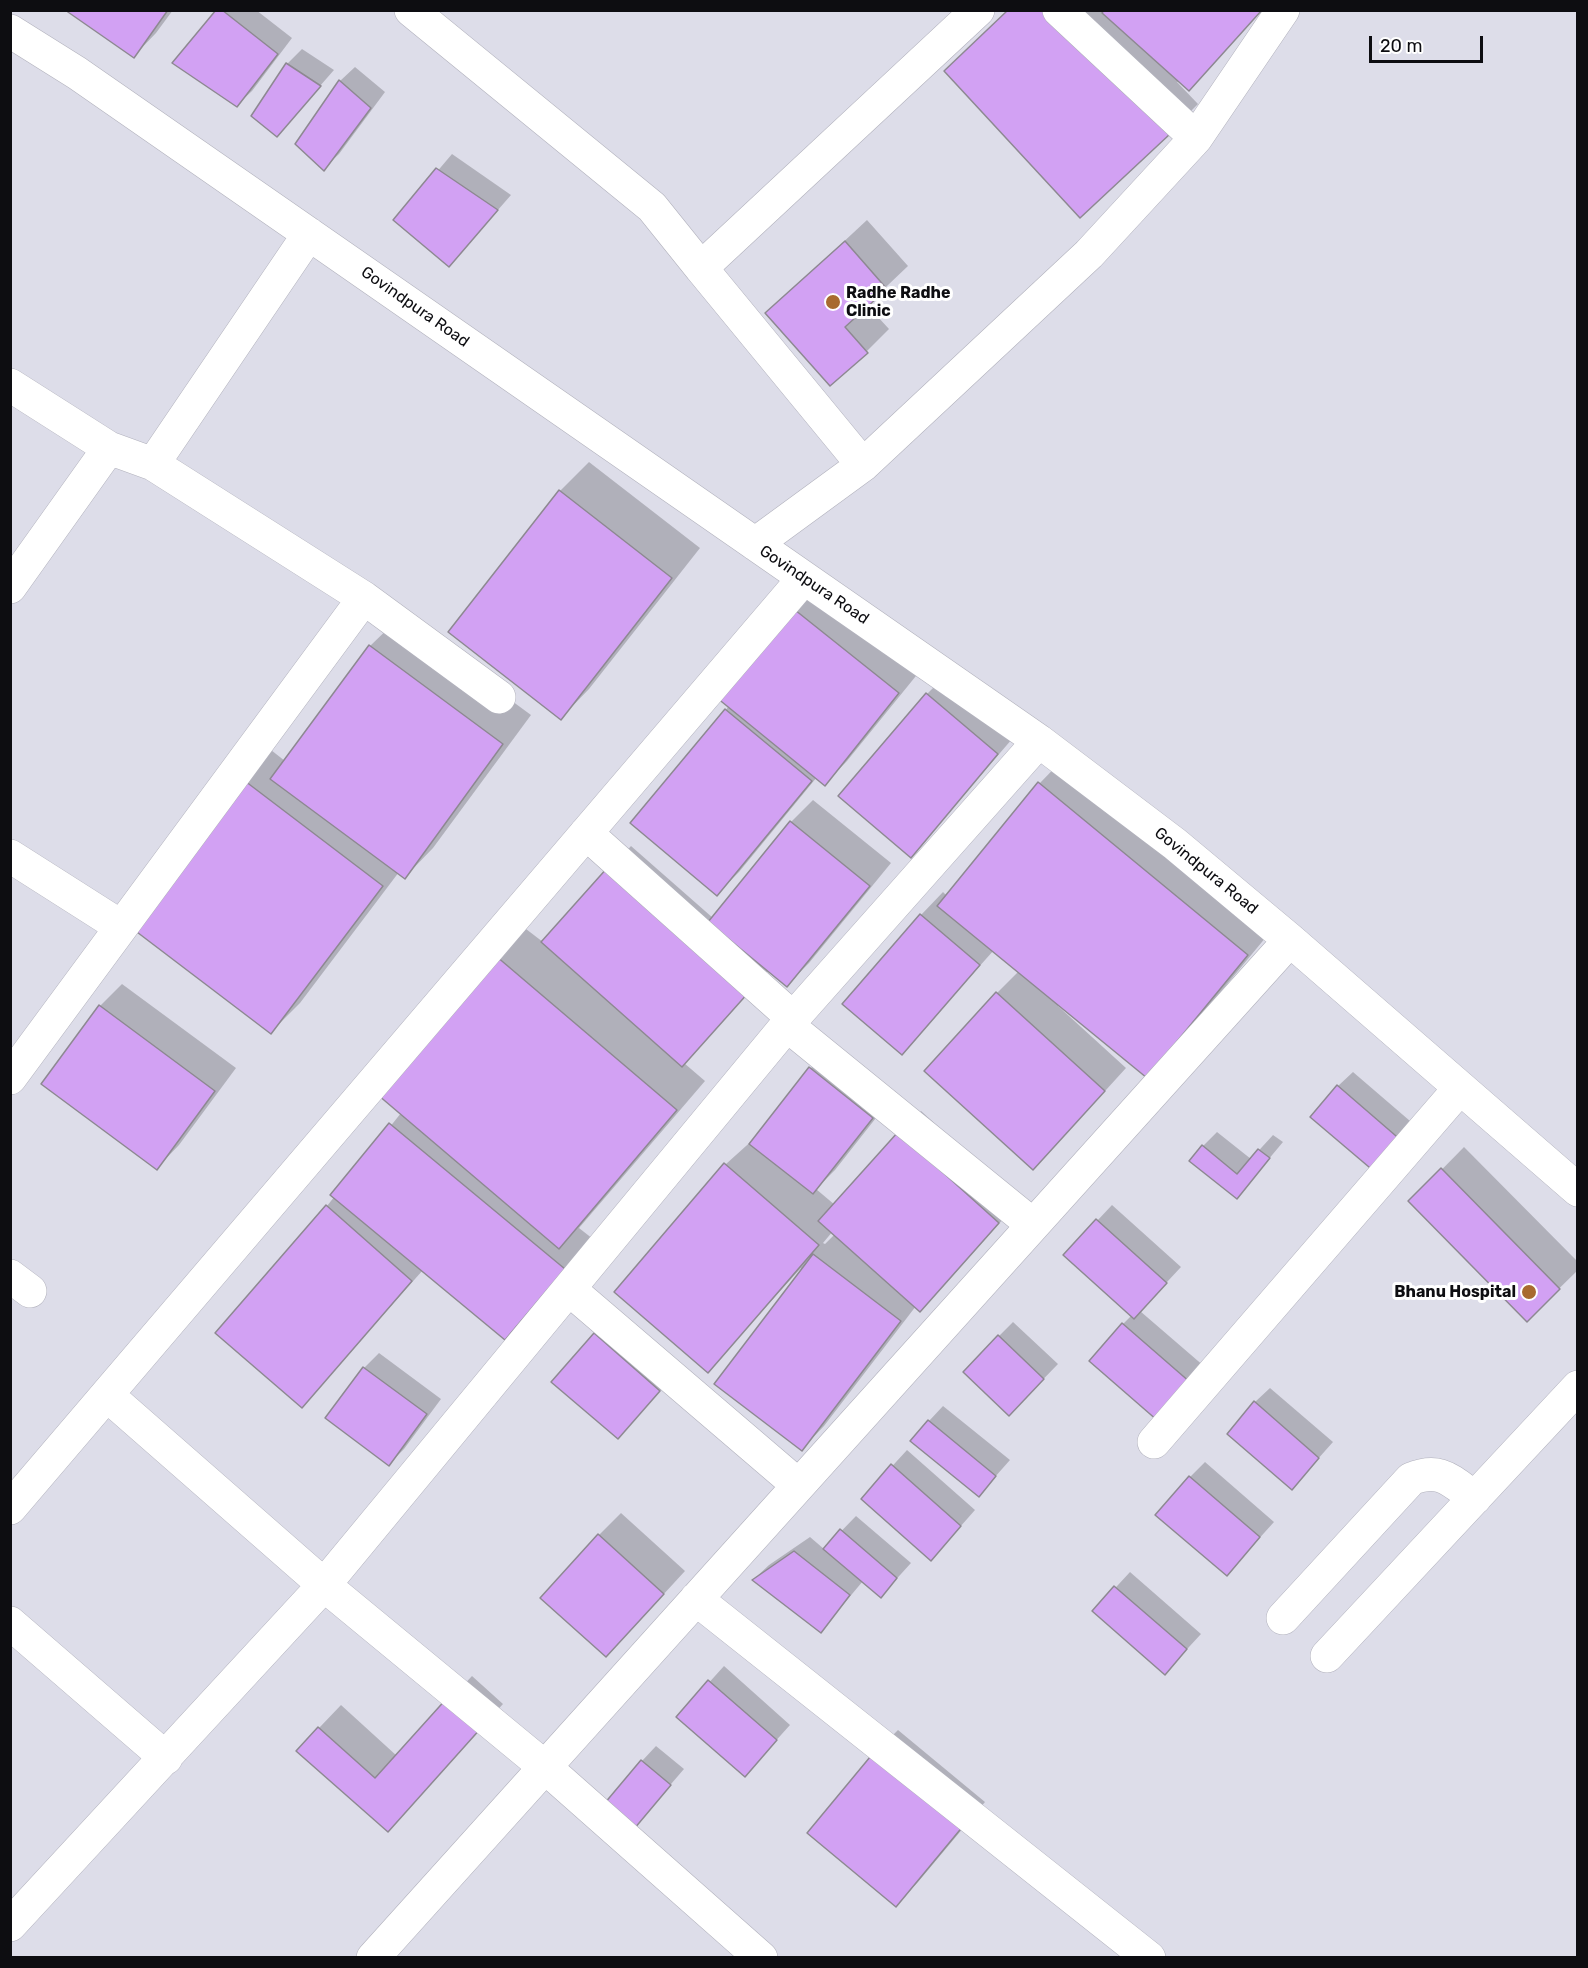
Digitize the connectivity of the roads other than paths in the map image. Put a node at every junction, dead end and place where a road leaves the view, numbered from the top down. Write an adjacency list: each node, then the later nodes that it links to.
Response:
1 (411, 10): 8 (street)
2 (978, 10): 8 (street)
3 (1059, 10): 6 (street)
4 (1283, 10): 6 (street)
5 (10, 31): 7 (street, Govindpura Road)
6 (1196, 138): 12 (street)
7 (309, 234): 11 (street); 13 (street, Govindpura Road)
8 (701, 268): 12 (street)
9 (10, 385): 10 (street)
10 (109, 448): 11 (street); 15 (street)
11 (153, 464): 16 (street)
12 (863, 465): 13 (street)
13 (755, 544): 14 (street, Govindpura Road)
14 (804, 578): 18 (street, Govindpura Road); 19 (street)
15 (10, 587)
16 (364, 598): 17 (street); 21 (street)
17 (499, 697)
18 (1039, 741): 22 (street, Govindpura Road); 23 (street)
19 (586, 833): 23 (street); 30 (street)
20 (10, 856): 21 (street)
21 (120, 926): 24 (street)
22 (1290, 940): 25 (street, Govindpura Road); 27 (street)
23 (790, 1022): 27 (street); 28 (street)
24 (10, 1078)
25 (1460, 1088): 26 (street, Govindpura Road); 31 (street)
26 (1578, 1190)
27 (1033, 1225): 32 (street)
28 (569, 1289): 32 (street); 35 (street)
29 (1578, 1387): 34 (street)
30 (107, 1395): 33 (street); 35 (street)
31 (1154, 1442)
32 (798, 1485): 36 (street)
33 (16, 1491)
34 (1475, 1498): 37 (street); 39 (street)
35 (324, 1585): 40 (street); 41 (street)
36 (696, 1599): 41 (street); 45 (street)
37 (1283, 1618)
38 (10, 1623): 40 (street)
39 (1327, 1656)
40 (166, 1758): 42 (street)
41 (546, 1768): 43 (street); 44 (street)
42 (10, 1924)
43 (383, 1954)
44 (761, 1958)
45 (1149, 1958)

